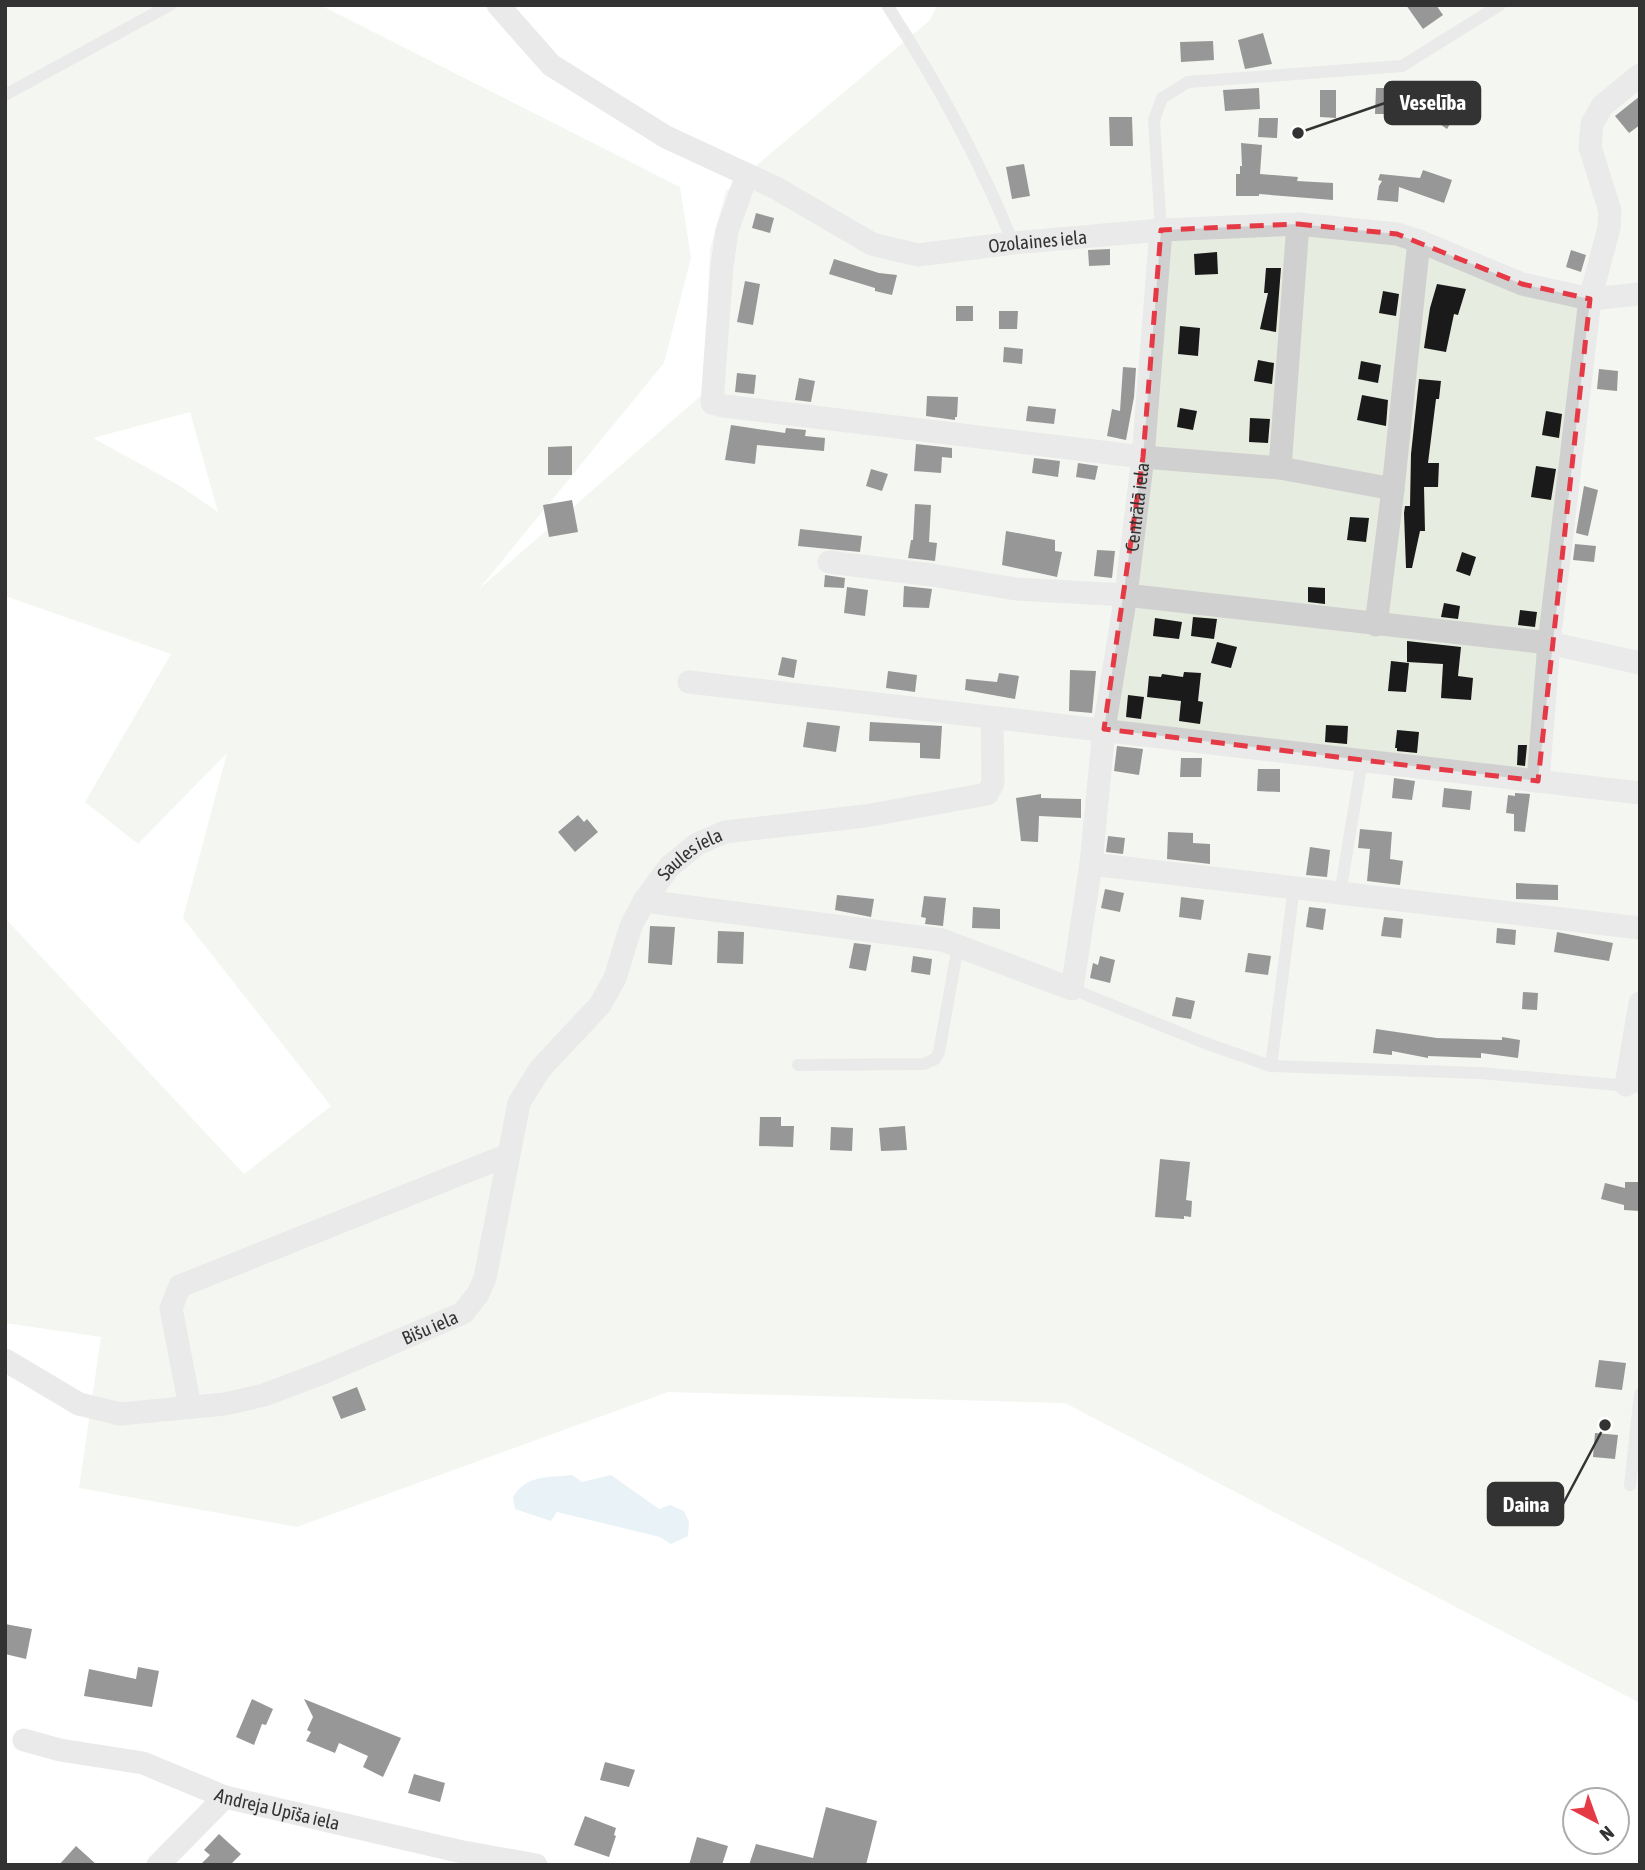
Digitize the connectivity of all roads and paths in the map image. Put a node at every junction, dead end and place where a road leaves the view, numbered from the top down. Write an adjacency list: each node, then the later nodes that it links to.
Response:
1 (170, 5): 6 (lane)
2 (498, 5): 7 (street, Ozolaines iela)
3 (887, 5): 11 (lane)
4 (1500, 5): 9 (lane)
5 (1640, 75): 13 (street)
6 (5, 95)
7 (747, 175): 11 (street, Ozolaines iela); 14 (street)
8 (1298, 224): 9 (street, Ozolaines iela); 10 (street, Ozolaines iela); 15 (street)
9 (1161, 230): 11 (street, Ozolaines iela); 14 (street, Centrālā iela)
10 (1419, 241): 13 (street, Ozolaines iela); 16 (street)
11 (1013, 243)
12 (1640, 294): 13 (street, Ozolaines iela)
13 (1590, 299): 20 (street)
14 (1143, 457): 15 (street); 18 (street, Centrālā iela)
15 (1280, 468): 16 (street)
16 (1393, 489): 19 (street)
17 (829, 562): 18 (street)
18 (1126, 595): 19 (street); 24 (street, Centrālā iela)
19 (1376, 625): 20 (street)
20 (1549, 643): 21 (street); 26 (street)
21 (1640, 663)
22 (689, 682): 23 (street)
23 (992, 718): 24 (street); 31 (street, Saules iela)
24 (1104, 729): 25 (street); 28 (street, Centrālā iela)
25 (1362, 761): 26 (street); 30 (lane)
26 (1538, 781): 27 (street)
27 (1640, 793)
28 (1091, 864): 29 (street); 34 (street, Centrālā iela)
29 (1294, 887): 30 (street); 37 (lane)
30 (1340, 894): 32 (street)
31 (644, 901): 33 (street); 39 (street, Saules iela)
32 (1640, 928)
33 (958, 946): 34 (street); 36 (lane)
34 (1072, 989): 37 (lane)
35 (1640, 1003): 38 (street)
36 (798, 1065)
37 (1271, 1066): 38 (lane)
38 (1633, 1086)
39 (519, 1103): 40 (street, Bišu iela)
40 (508, 1155): 43 (street, Bišu iela); 43 (street)
41 (5, 1360): 43 (street, Bišu iela)
42 (1640, 1394): 44 (lane)
43 (190, 1407)
44 (1630, 1485)
45 (24, 1740): 46 (street, Andreja Upīša iela)
46 (225, 1797): 47 (street, Andreja Upīša iela); 48 (street)
47 (452, 1858): 49 (street, Andreja Upīša iela)
48 (158, 1865)
49 (536, 1865)

